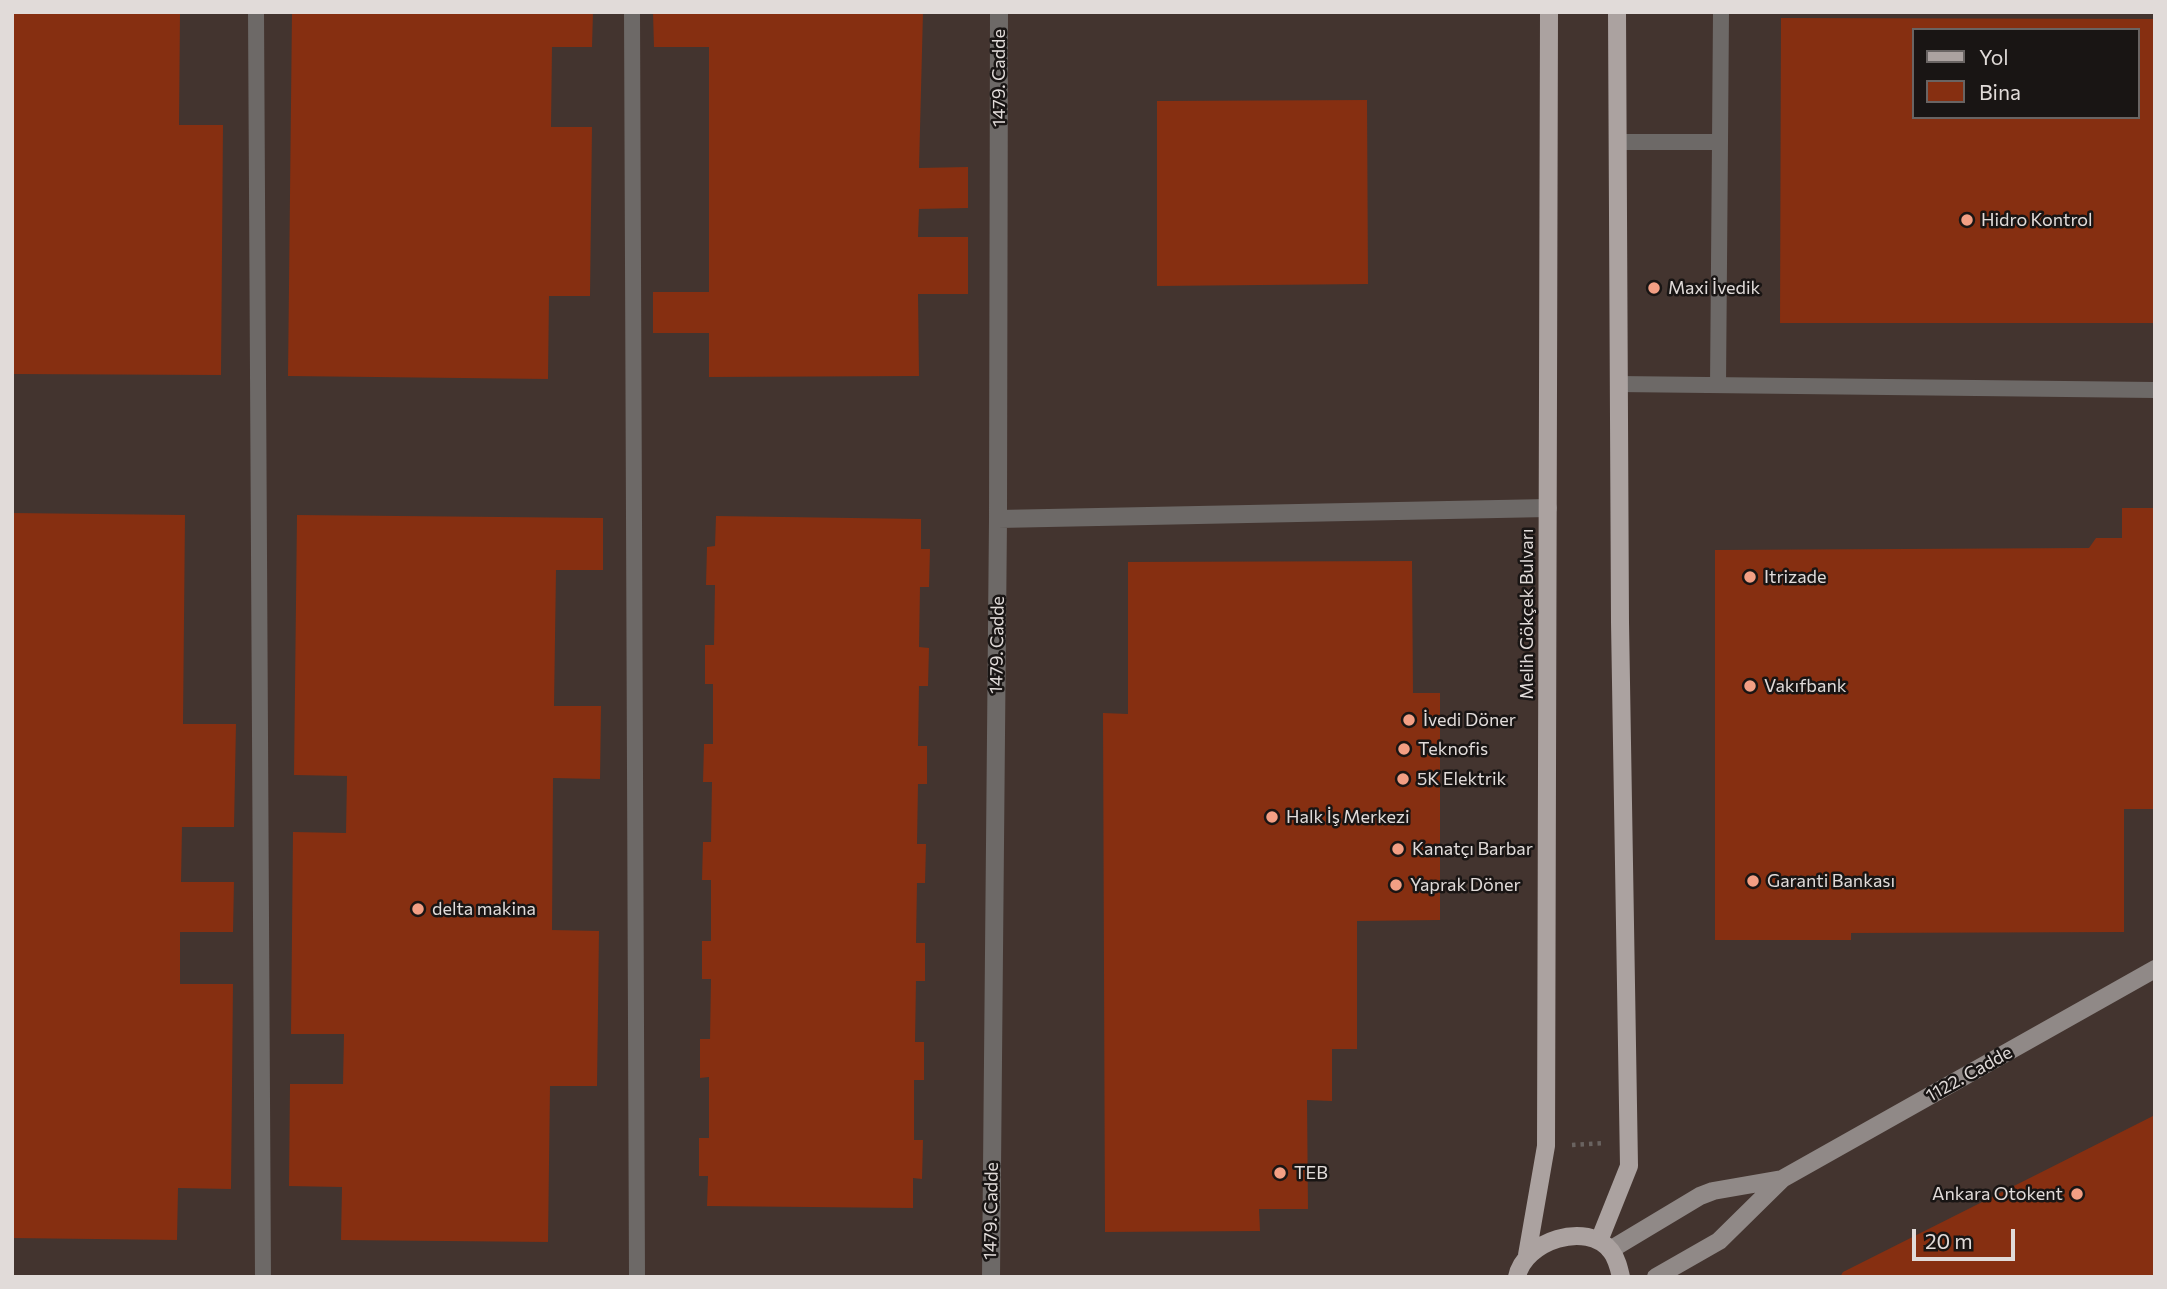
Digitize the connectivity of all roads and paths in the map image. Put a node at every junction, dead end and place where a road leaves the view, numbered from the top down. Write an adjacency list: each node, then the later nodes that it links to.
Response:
1 (256, 12): 20 (lane)
2 (632, 12): 21 (lane)
3 (999, 12): 13 (street, 1479. Cadde)
4 (1549, 12): 12 (main road, Melih Gökçek Bulvarı)
5 (1617, 12): 7 (main road)
6 (1721, 12): 8 (lane)
7 (1617, 142): 8 (lane); 9 (main road)
8 (1720, 142): 10 (lane)
9 (1618, 384): 10 (lane); 15 (main road)
10 (1718, 385): 11 (lane)
11 (2155, 390)
12 (1548, 508): 13 (street); 16 (main road, Melih Gökçek Bulvarı)
13 (998, 519): 22 (street, 1479. Cadde)
14 (2155, 969): 17 (main road, 1122. Cadde)
15 (1629, 1142): 16 (path); 18 (main road)
16 (1546, 1146): 19 (main road, Melih Gökçek Bulvarı)
17 (1782, 1179): 18 (main road, 1122. Cadde); 25 (main road, 1122. Cadde)
18 (1604, 1245): 19 (main road); 24 (main road)
19 (1527, 1255): 23 (main road, Melih Gökçek Bulvarı)
20 (263, 1277)
21 (637, 1277)
22 (991, 1277)
23 (1517, 1277)
24 (1622, 1277)
25 (1656, 1277)

